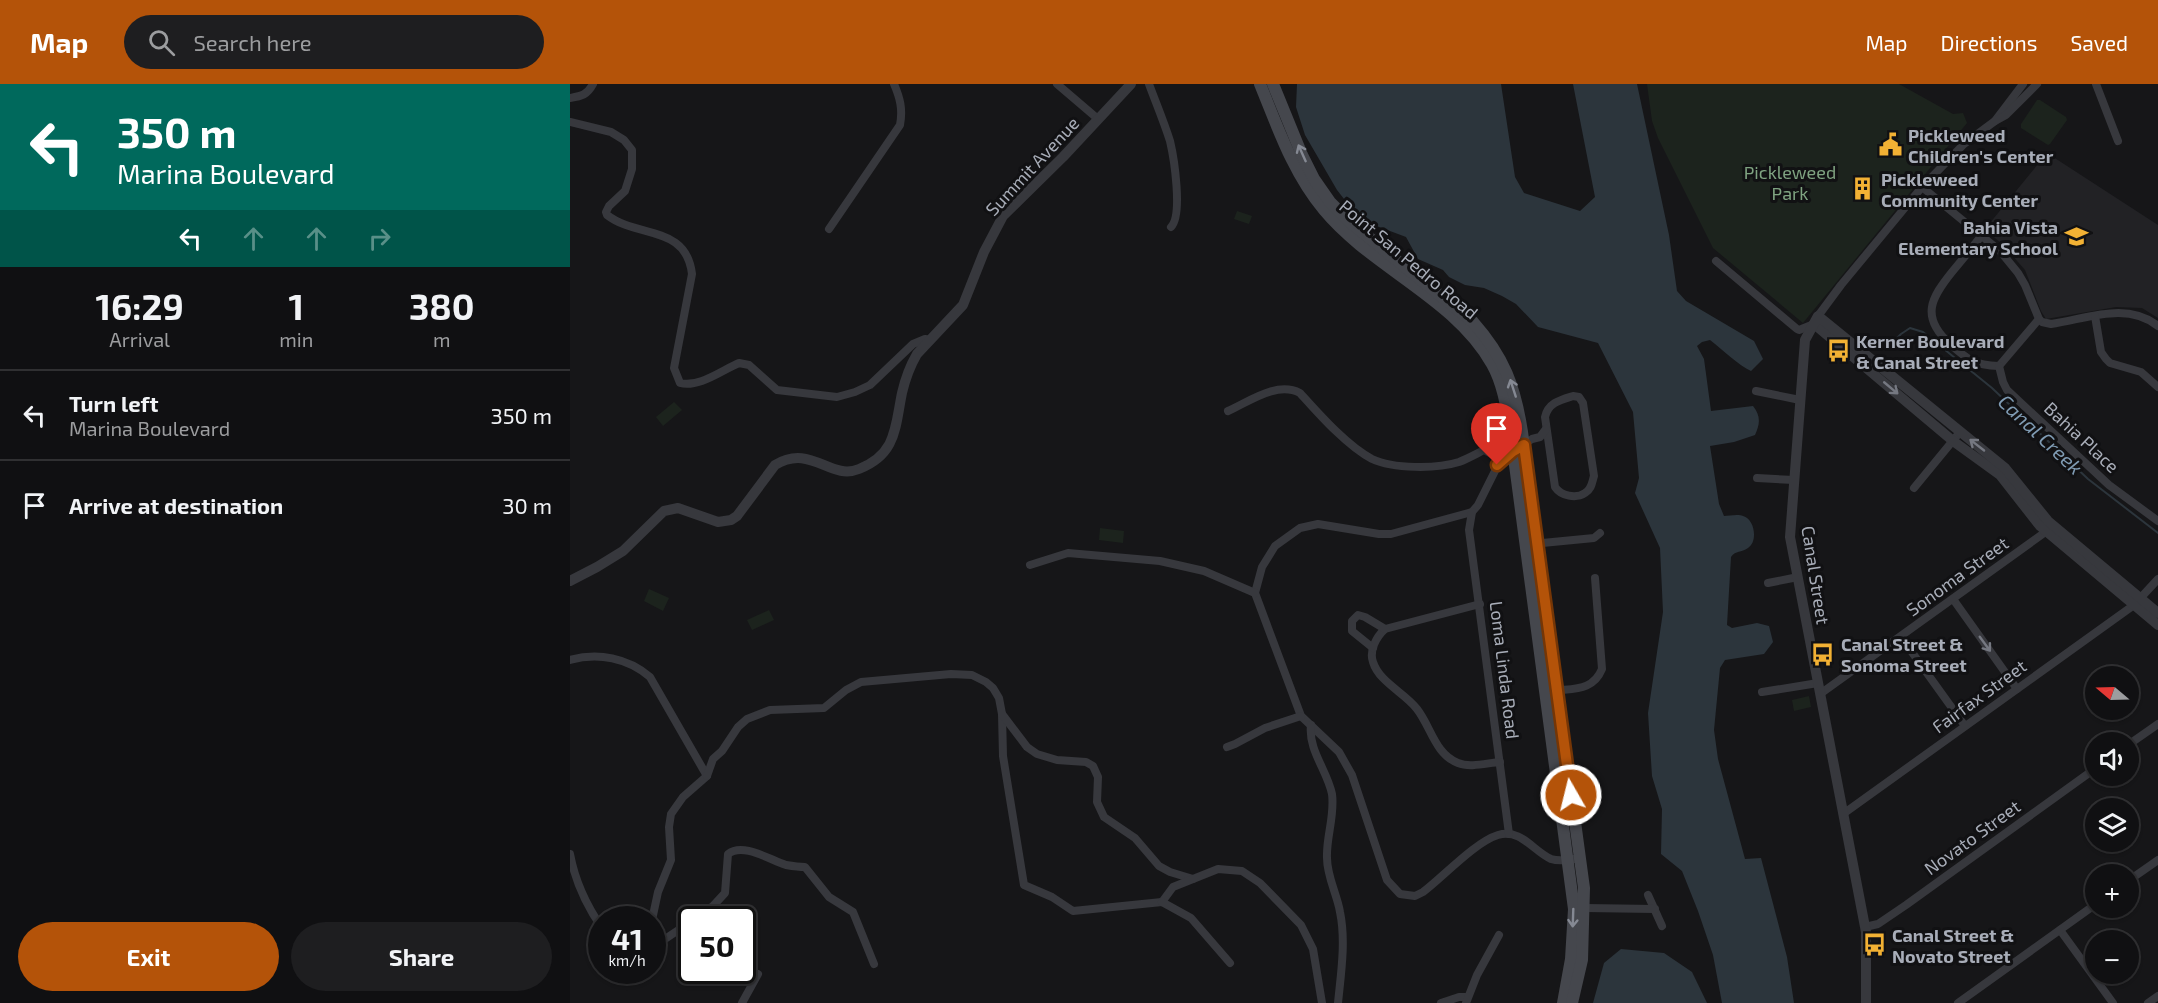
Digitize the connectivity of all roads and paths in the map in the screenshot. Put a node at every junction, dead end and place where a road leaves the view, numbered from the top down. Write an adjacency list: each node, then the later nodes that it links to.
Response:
1 (593, 84): 11 (street)
2 (894, 84): 18 (street)
3 (1057, 84): 12 (street)
4 (1131, 84): 12 (street, Summit Avenue)
5 (1149, 84): 17 (street)
6 (1260, 84): 33 (main road, Point San Pedro Road)
7 (1273, 84): 33 (main road, Point San Pedro Road, one-way to 7)
8 (2023, 84): 13 (street)
9 (2037, 84): 13 (street)
10 (2096, 84): 15 (street)
11 (570, 98)
12 (1098, 119): 25 (street, Summit Avenue)
13 (1995, 121): 16 (street, Canal Street)
14 (570, 122): 25 (street)
15 (2118, 141)
16 (1922, 187): 19 (street); 22 (street, Canal Street)
17 (1171, 227)
18 (829, 229)
19 (1982, 236): 23 (street); 26 (street)
20 (1716, 261): 22 (street)
21 (2095, 316): 23 (street); 24 (street); 27 (street)
22 (1816, 320): 29 (street, Canal Street); 32 (street)
23 (2039, 320): 26 (street)
24 (2158, 326)
25 (930, 340): 48 (street, Summit Avenue)
26 (1999, 366): 40 (street, Bahia Place)
27 (2158, 387)
28 (1756, 391): 29 (street)
29 (1800, 400): 37 (street, Canal Street)
30 (1228, 411): 35 (street)
31 (1546, 429): 33 (street); 34 (street); 34 (street)
32 (1957, 436): 38 (street); 41 (street)
33 (1519, 448): 34 (street); 35 (street); 43 (main road, Point San Pedro Road)
34 (1549, 449)
35 (1501, 459): 39 (street)
36 (1757, 478): 37 (street)
37 (1794, 480): 45 (street, Canal Street)
38 (1914, 488)
39 (1473, 512): 50 (street); 53 (street, Loma Linda Road)
40 (2156, 515)
41 (2050, 529): 51 (street, Sonoma Street); 52 (street)
42 (1600, 533): 43 (street)
43 (1532, 544): 62 (main road, Point San Pedro Road)
44 (1030, 565): 50 (street)
45 (1798, 577): 49 (street); 60 (street, Canal Street)
46 (1595, 578): 62 (street)
47 (2158, 579): 52 (street, Fairfax Street)
48 (570, 581)
49 (1768, 583)
50 (1255, 592): 66 (street)
51 (1953, 599): 57 (street, Sonoma Street); 61 (street, one-way to 61)
52 (2138, 602): 54 (street); 55 (street); 61 (street, Fairfax Street)
53 (1480, 604): 56 (street); 72 (street, Loma Linda Road)
54 (2158, 613)
55 (2158, 625)
56 (1384, 629): 58 (street); 58 (street)
57 (1900, 637): 64 (street, Sonoma Street); 69 (street)
58 (1373, 648): 72 (street)
59 (570, 660): 74 (street)
60 (1818, 682): 63 (street); 64 (street, Canal Street)
61 (2017, 689): 69 (street, Fairfax Street)
62 (1551, 691): 78 (main road, Point San Pedro Road)
63 (1761, 692)
64 (1820, 694): 75 (street, Canal Street)
65 (1002, 714): 74 (street); 81 (street); 83 (street)
66 (1301, 716): 68 (street); 71 (street)
67 (2158, 724): 70 (street)
68 (1311, 725): 76 (street); 101 (street)
69 (1965, 726): 75 (street, Fairfax Street)
70 (2139, 737)
71 (1227, 747)
72 (1500, 762): 76 (street, Loma Linda Road)
73 (2085, 776): 91 (street, Novato Street)
74 (707, 777): 84 (street)
75 (1843, 814): 91 (street, Canal Street)
76 (1509, 834): 78 (street)
77 (570, 854): 86 (street)
78 (1574, 859): 87 (main road, Point San Pedro Road); 103 (main road, Point San Pedro Road, one-way to 103)
79 (2158, 860): 80 (street)
80 (2139, 873)
81 (1193, 879): 83 (street); 100 (street)
82 (1648, 895): 88 (street)
83 (1162, 902): 94 (street)
84 (655, 906)
85 (712, 906): 95 (street)
86 (588, 908)
87 (1585, 908): 88 (street); 104 (main road, Point San Pedro Road)
88 (1655, 909): 90 (street)
89 (2085, 912): 92 (street)
90 (1662, 926)
91 (1865, 927): 105 (street, Canal Street)
92 (2060, 930): 106 (street); 107 (street)
93 (1499, 935): 98 (street)
94 (1230, 963)
95 (874, 964)
96 (758, 974): 99 (street)
97 (2158, 996): 108 (street)
98 (1466, 1000): 102 (street)
99 (742, 1003)
100 (1322, 1003)
101 (1338, 1003)
102 (1441, 1003)
103 (1563, 1003)
104 (1572, 1003)
105 (1866, 1003)
106 (1958, 1003)
107 (2113, 1003)
108 (2148, 1003)

